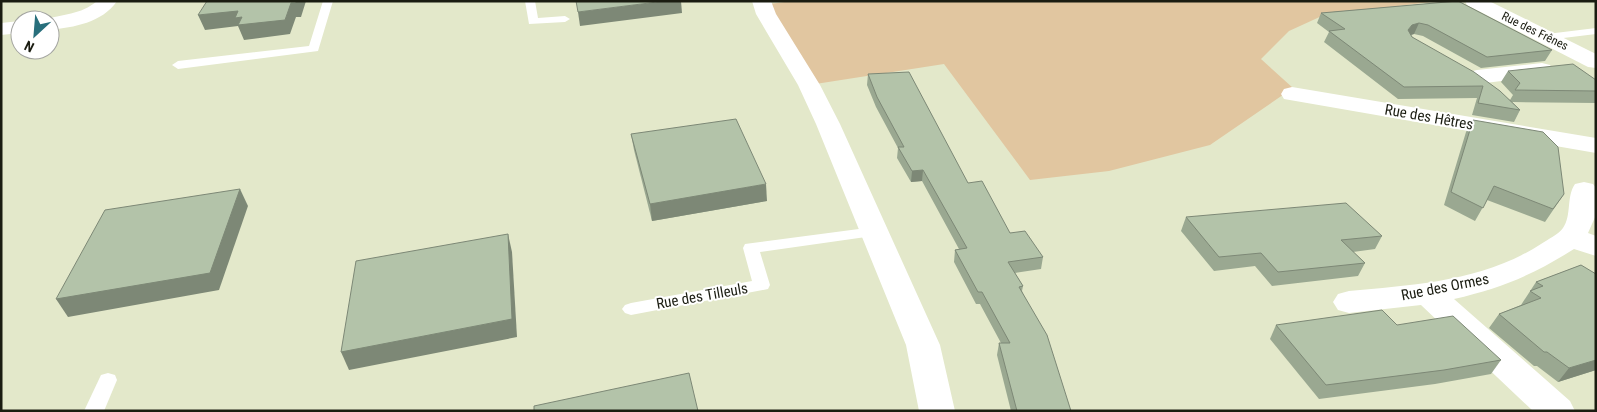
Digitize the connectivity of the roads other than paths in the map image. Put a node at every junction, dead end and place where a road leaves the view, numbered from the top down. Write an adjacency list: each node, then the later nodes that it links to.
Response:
1 (108, 1): 7 (street)
2 (328, 1): 11 (lane)
3 (530, 1): 6 (lane)
4 (761, 1): 16 (street)
5 (1474, 1): 9 (street, Rue des Frênes)
6 (565, 19)
7 (60, 22)
8 (1596, 31): 9 (lane)
9 (1547, 37): 10 (street, Rue des Frênes)
10 (1596, 63): 13 (street)
11 (178, 65)
12 (1292, 94): 14 (street, Rue des Hêtres)
13 (1500, 95)
14 (1596, 146)
15 (1584, 190): 17 (street, Rue des Ormes)
16 (874, 232): 20 (lane, Rue des Tilleuls); 23 (street)
17 (1583, 242): 18 (street, Rue des Ormes)
18 (1428, 294): 19 (street, Rue des Ormes); 24 (street)
19 (1349, 302)
20 (630, 309)
21 (108, 380): 22 (lane)
22 (94, 411)
23 (937, 411)
24 (1557, 411)

